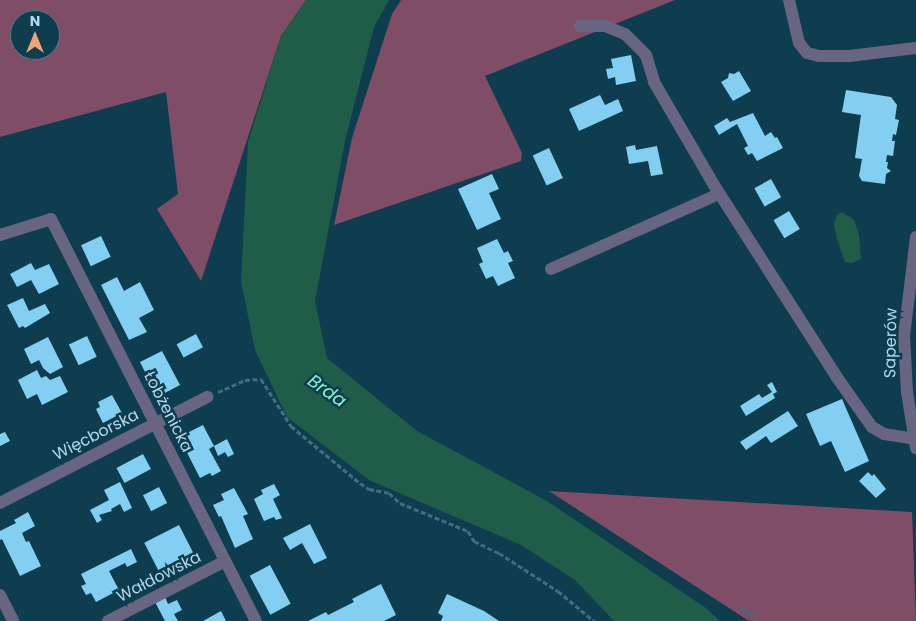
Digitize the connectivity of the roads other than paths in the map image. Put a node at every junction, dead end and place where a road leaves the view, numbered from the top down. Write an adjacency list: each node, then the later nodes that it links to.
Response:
1 (790, 0): 3 (street)
2 (580, 26): 4 (street)
3 (916, 48)
4 (719, 194): 7 (street); 11 (street)
5 (0, 235): 10 (street, Łobżenicka)
6 (916, 237): 8 (street, Saperów)
7 (551, 268)
8 (912, 392): 11 (street, Saperów)
9 (208, 397): 10 (street, Więcborska)
10 (155, 423): 12 (street, Więcborska); 13 (street, Łobżenicka)
11 (915, 443)
12 (0, 503)
13 (225, 561): 16 (street, Wałdowska); 17 (street, Łobżenicka)
14 (0, 595): 15 (street)
15 (13, 621)
16 (108, 621)
17 (256, 621)

